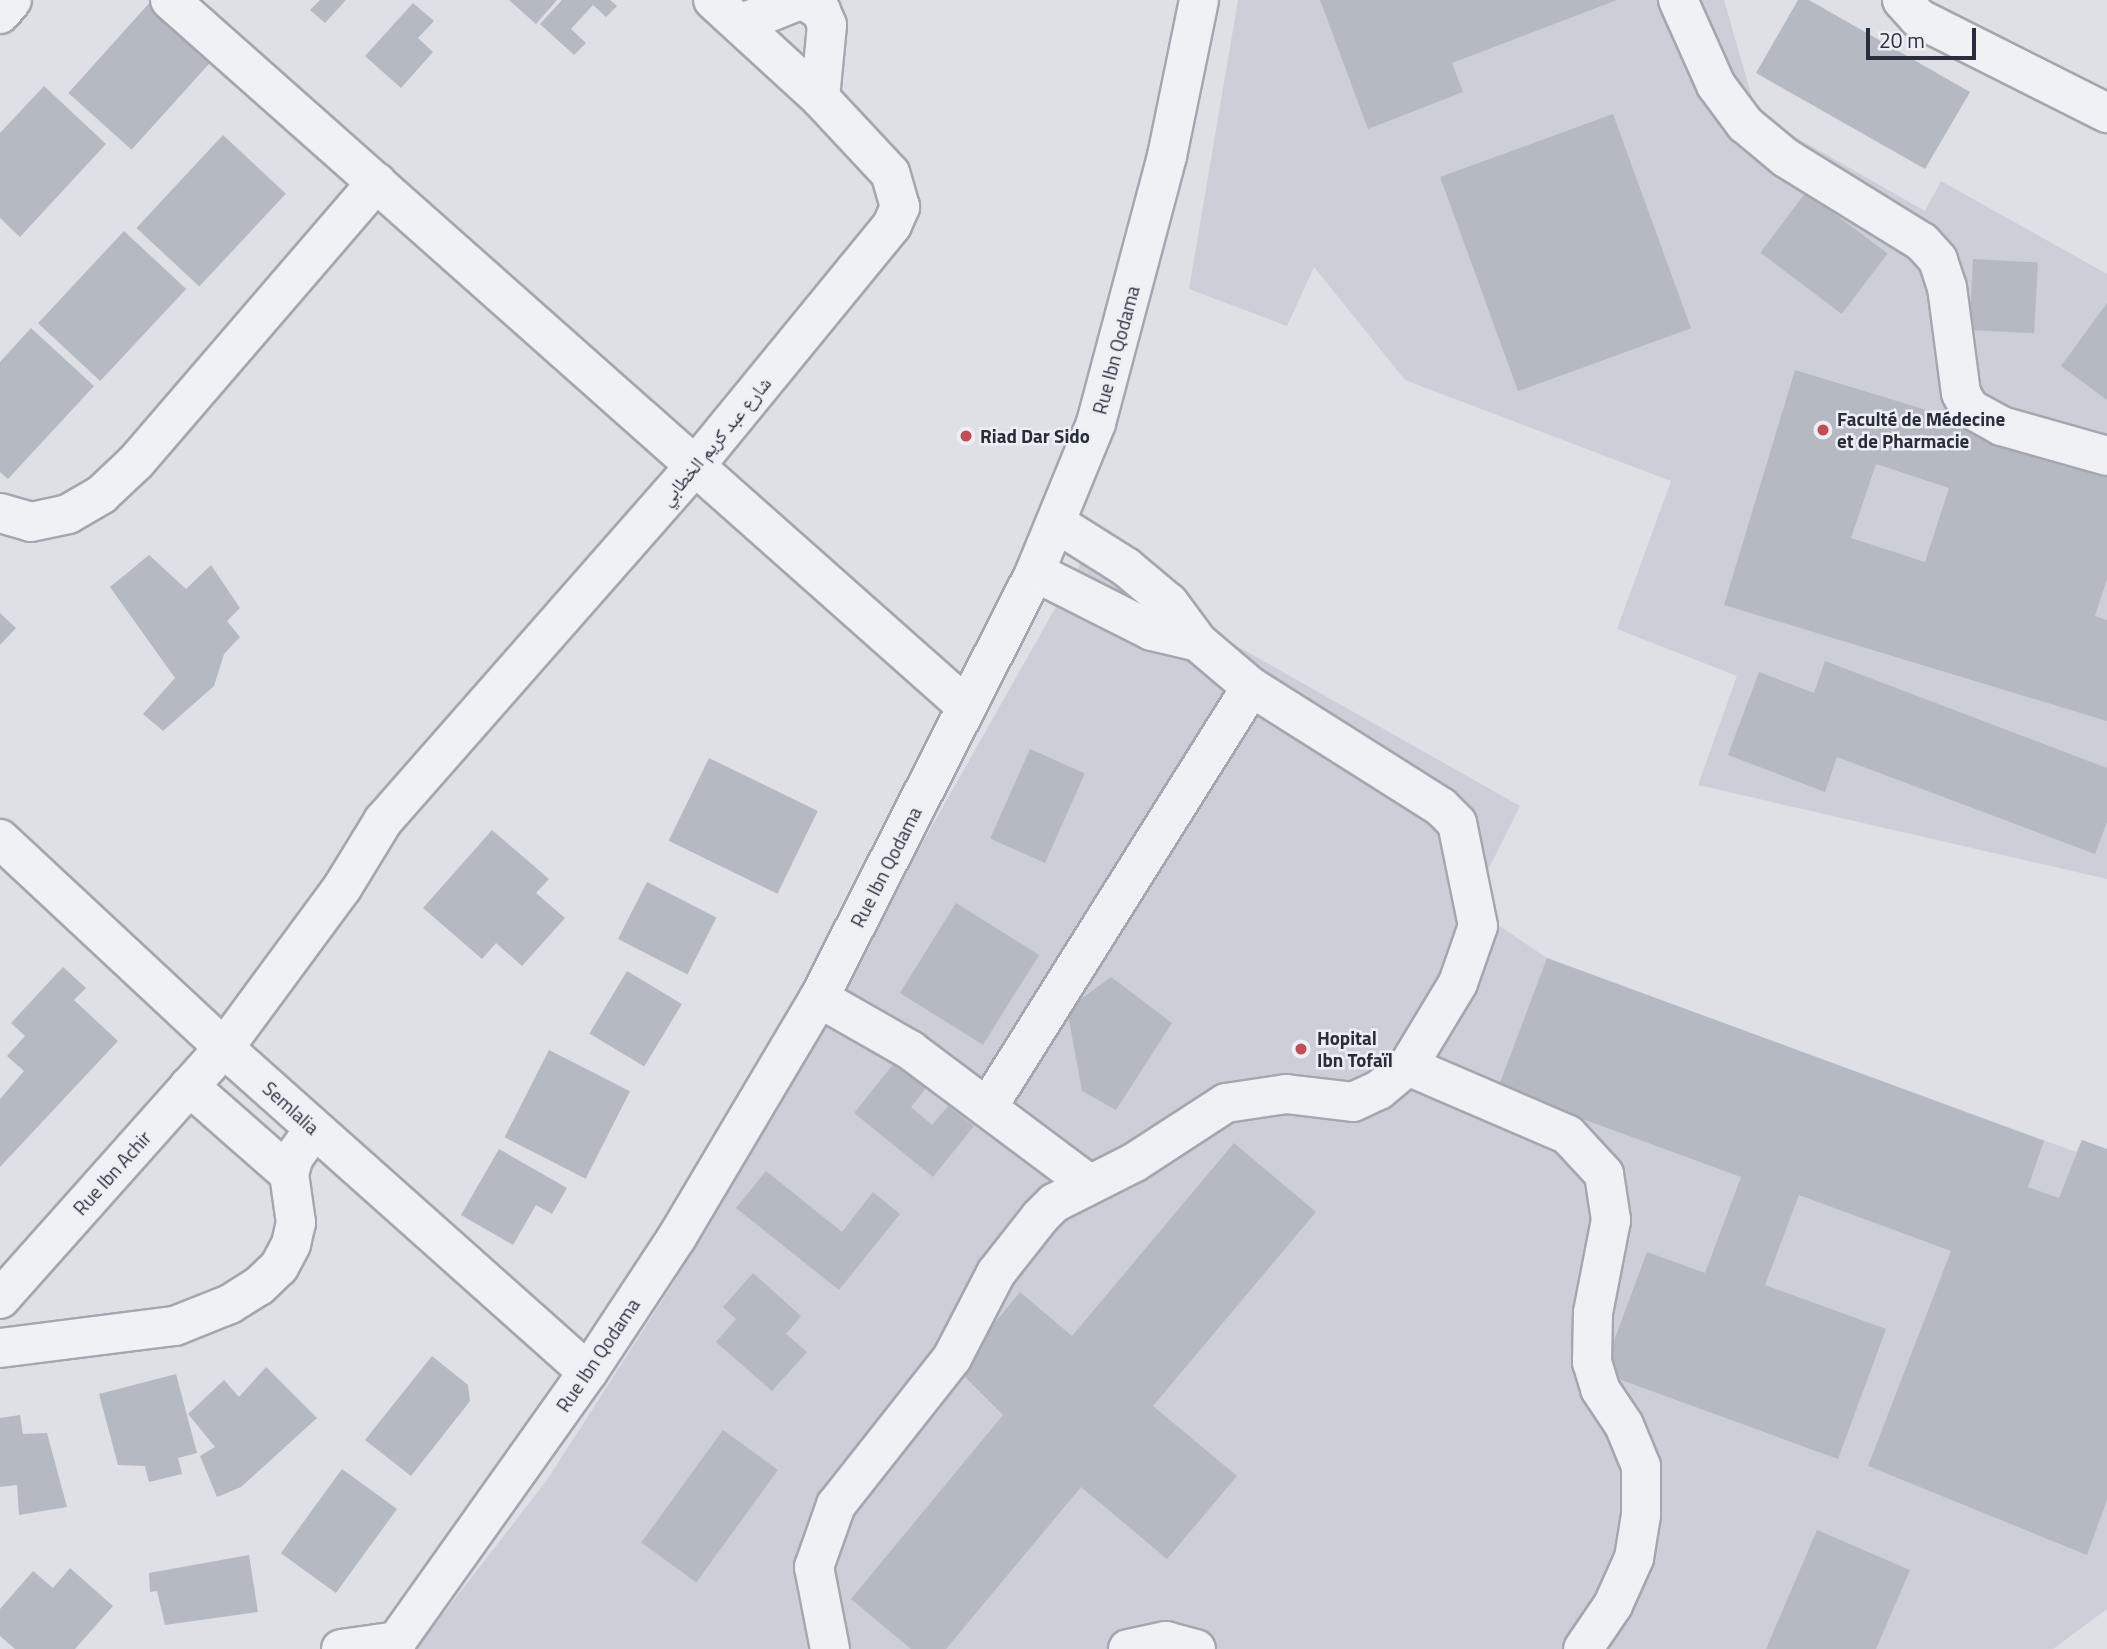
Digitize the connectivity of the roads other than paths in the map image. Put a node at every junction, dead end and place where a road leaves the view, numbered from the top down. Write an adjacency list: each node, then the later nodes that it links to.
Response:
1 (12, 0): 8 (street)
2 (170, 0): 11 (street)
3 (801, 0): 7 (street); 9 (street)
4 (1199, 0): 15 (street, Rue Ibn Qodama)
5 (1678, 0): 12 (street)
6 (1902, 0): 10 (street)
7 (727, 12): 9 (street, شارع عبد كريم الخطابي)
8 (0, 14)
9 (820, 99): 13 (street, شارع عبد كريم الخطابي)
10 (2107, 113)
11 (377, 182): 13 (street); 14 (street)
12 (2107, 456)
13 (695, 466): 19 (street); 22 (street, شارع عبد كريم الخطابي)
14 (0, 513)
15 (1056, 523): 16 (street, Rue Ibn Qodama); 17 (street)
16 (1035, 572): 17 (street); 19 (street, Rue Ibn Qodama)
17 (1198, 642): 18 (street)
18 (1251, 687): 23 (street); 25 (street)
19 (967, 706): 21 (street, Rue Ibn Qodama)
20 (0, 839): 22 (street, Semlalia)
21 (819, 998): 25 (street); 31 (street, Rue Ibn Qodama)
22 (224, 1048): 24 (street, Rue Ibn Achir); 26 (street, Semlalia)
23 (1408, 1066): 28 (street); 37 (street)
24 (189, 1086): 27 (street); 29 (street, Rue Ibn Achir)
25 (989, 1105): 28 (street)
26 (314, 1129): 27 (street); 31 (street, Semlalia)
27 (289, 1174): 30 (street)
28 (1088, 1183): 34 (street)
29 (0, 1299)
30 (0, 1348)
31 (588, 1372): 32 (street, Rue Ibn Qodama)
32 (394, 1645): 33 (street)
33 (341, 1649)
34 (830, 1649)
35 (1128, 1649): 36 (street)
36 (1196, 1649)
37 (1583, 1649)

